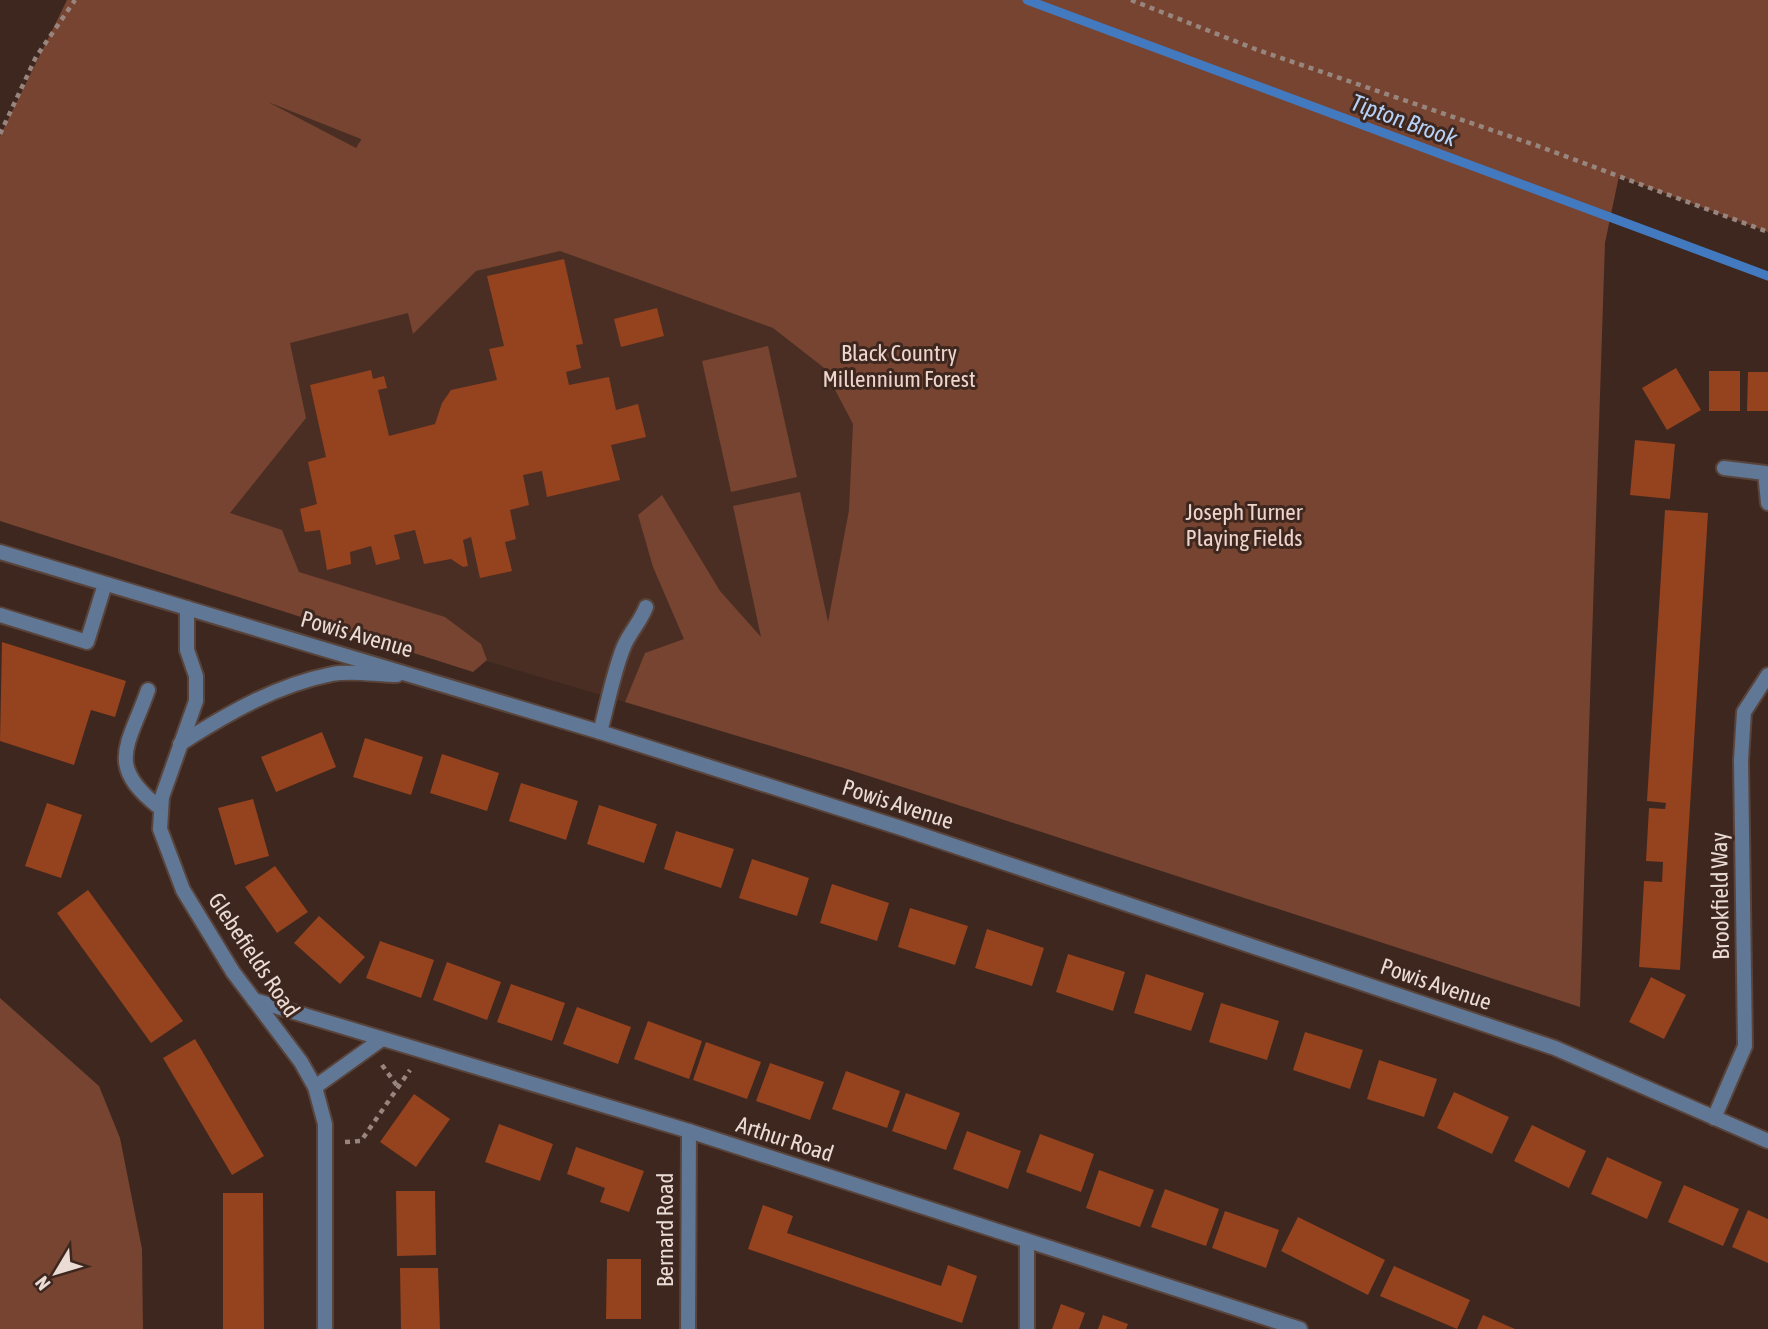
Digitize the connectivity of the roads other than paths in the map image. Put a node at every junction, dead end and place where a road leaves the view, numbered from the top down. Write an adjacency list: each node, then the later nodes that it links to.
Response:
1 (1724, 468): 2 (street)
2 (1766, 473): 3 (street)
3 (1768, 503)
4 (0, 552): 5 (street, Powis Avenue)
5 (106, 584): 7 (street, Powis Avenue); 8 (street)
6 (646, 607): 12 (street)
7 (187, 608): 10 (street, Powis Avenue); 13 (street, Glebefields Road)
8 (0, 615)
9 (1768, 675): 18 (street, Brookfield Way)
10 (416, 676): 12 (street, Powis Avenue); 13 (street)
11 (148, 690): 14 (street)
12 (600, 732): 18 (street, Powis Avenue)
13 (180, 744): 14 (street, Glebefields Road)
14 (160, 808): 15 (street, Glebefields Road)
15 (254, 1000): 16 (street, Arthur Road); 17 (street, Glebefields Road)
16 (382, 1039): 17 (street); 19 (street, Arthur Road)
17 (316, 1087): 22 (street, Glebefields Road)
18 (1714, 1118): 20 (street, Powis Avenue)
19 (689, 1131): 21 (street, Arthur Road); 23 (street, Bernard Road)
20 (1768, 1142)
21 (1027, 1242): 24 (street); 25 (street, Arthur Road)
22 (326, 1329)
23 (688, 1329)
24 (1027, 1329)
25 (1300, 1329)

